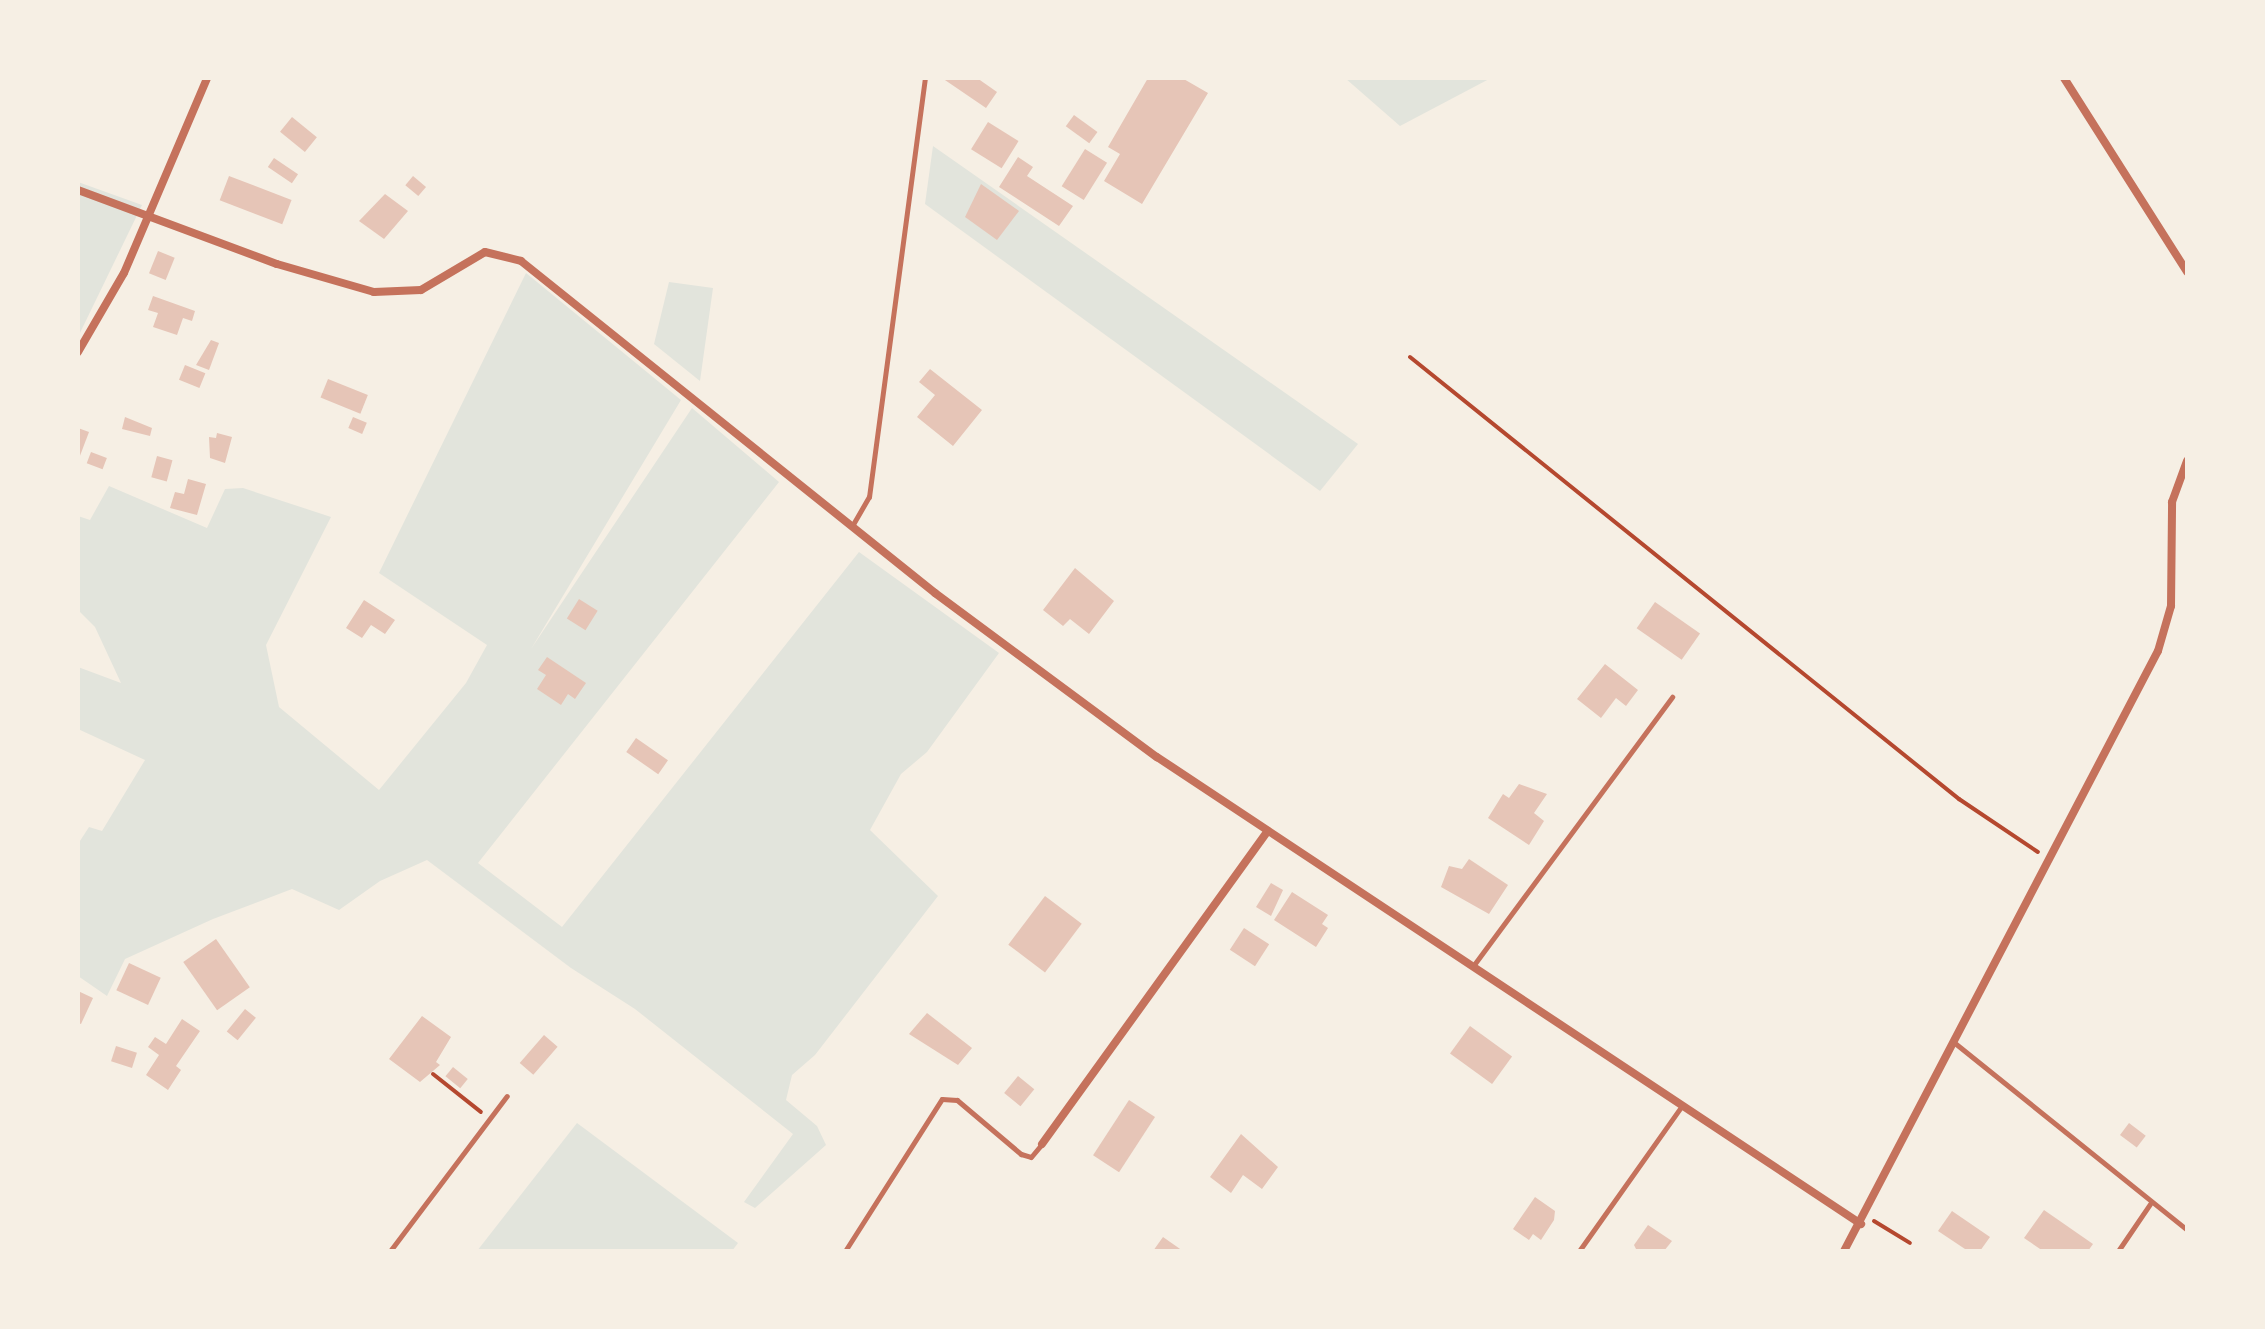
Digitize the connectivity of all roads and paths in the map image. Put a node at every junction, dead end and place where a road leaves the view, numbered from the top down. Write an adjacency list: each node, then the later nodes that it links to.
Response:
1 (207, 78): 5 (street)
2 (925, 78): 10 (lane)
3 (2064, 78): 6 (street)
4 (78, 190): 5 (street)
5 (149, 214): 7 (street); 10 (street)
6 (2187, 272)
7 (78, 352)
8 (1410, 357): 13 (path)
9 (2187, 461): 13 (street)
10 (851, 527): 12 (street)
11 (1672, 697): 14 (lane)
12 (1268, 831): 14 (street); 20 (street)
13 (2049, 860): 15 (street)
14 (1473, 966): 18 (street)
15 (1956, 1044): 21 (lane); 22 (street)
16 (433, 1074): 19 (path)
17 (507, 1096): 19 (lane)
18 (1681, 1107): 22 (street); 27 (lane)
19 (492, 1120): 25 (lane)
20 (1042, 1144): 26 (lane)
21 (2150, 1204): 23 (lane); 29 (lane)
22 (1863, 1220): 24 (path); 28 (street)
23 (2187, 1230)
24 (1910, 1243)
25 (390, 1251)
26 (845, 1251)
27 (1579, 1251)
28 (1844, 1251)
29 (2118, 1251)

